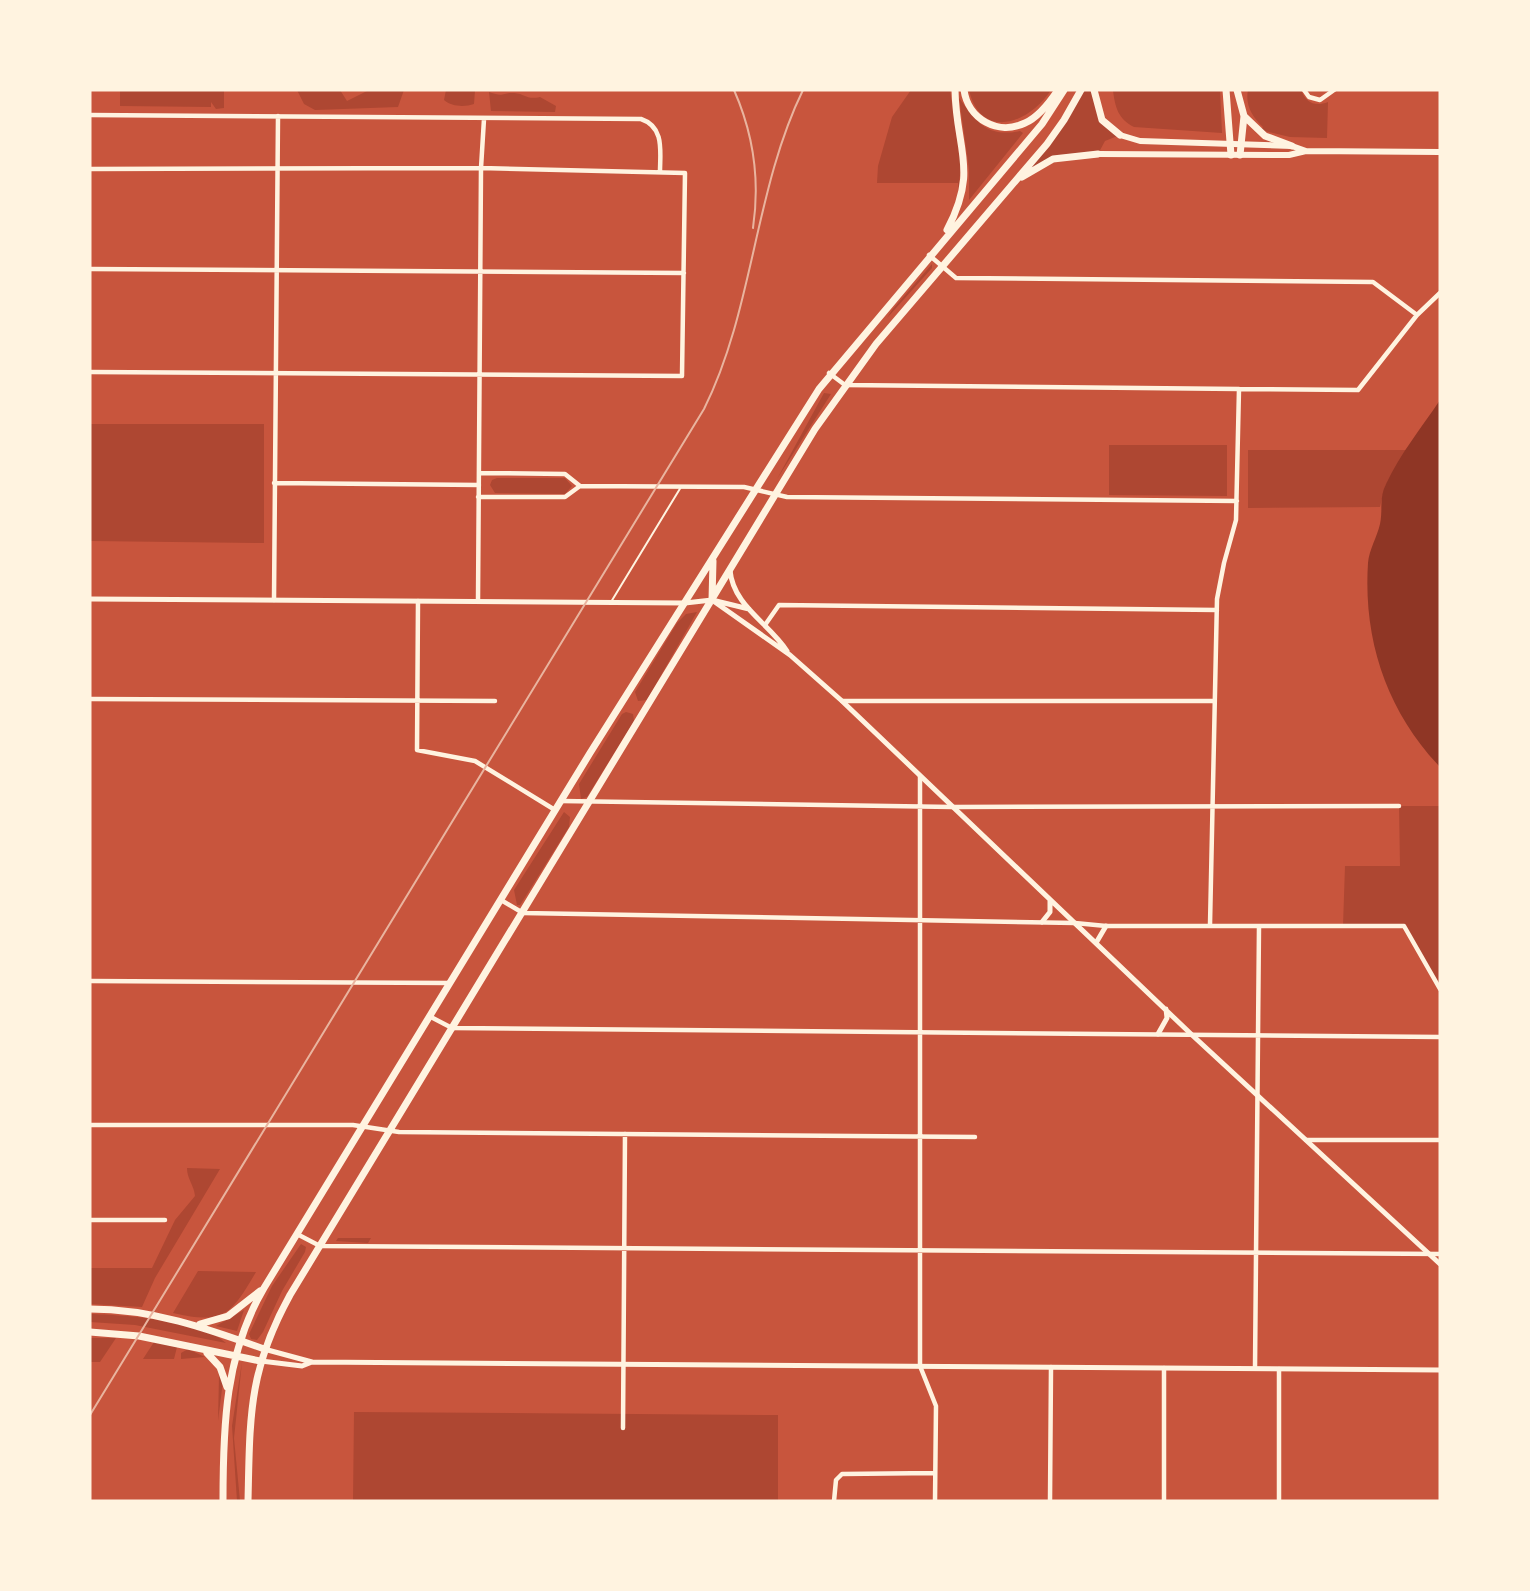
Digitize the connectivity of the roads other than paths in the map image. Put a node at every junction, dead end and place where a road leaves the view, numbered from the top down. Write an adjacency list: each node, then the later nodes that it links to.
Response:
1 (955, 90): 29 (main road)
2 (964, 90): 3 (main road)
3 (1058, 90)
4 (1064, 90): 29 (main road)
5 (1080, 90): 28 (main road)
6 (1095, 90): 15 (main road)
7 (1226, 90): 16 (main road)
8 (1305, 90): 9 (street)
9 (1334, 90)
10 (1239, 91): 13 (main road)
11 (90, 115): 12 (street)
12 (278, 116): 14 (street); 26 (street)
13 (1244, 116): 17 (main road); 18 (main road)
14 (484, 119): 24 (street); 27 (street)
15 (1120, 135): 16 (main road)
16 (1230, 144): 17 (main road); 22 (main road)
17 (1242, 145): 18 (main road); 23 (main road)
18 (1292, 146): 19 (main road)
19 (1306, 151): 20 (main road); 23 (main road)
20 (1440, 152)
21 (1098, 154): 22 (main road); 28 (main road)
22 (1231, 155): 23 (main road)
23 (1240, 155)
24 (481, 168): 26 (street); 27 (street); 34 (street)
25 (90, 169): 26 (street)
26 (277, 170): 33 (street)
27 (660, 172): 35 (street)
28 (1015, 182): 31 (main road)
29 (941, 241): 30 (main road)
30 (929, 255): 31 (street); 39 (main road)
31 (943, 266): 37 (street); 42 (main road)
32 (90, 269): 33 (street)
33 (276, 269): 34 (street); 40 (street)
34 (480, 271): 35 (street); 41 (street)
35 (684, 273): 41 (street)
36 (1440, 293): 37 (street)
37 (1417, 315): 43 (street)
38 (90, 372): 40 (street)
39 (829, 373): 42 (street); 49 (main road)
40 (275, 374): 41 (street); 45 (street)
41 (479, 375): 44 (street)
42 (845, 385): 43 (street); 50 (main road)
43 (1239, 389): 52 (street)
44 (478, 473): 46 (street); 47 (street)
45 (274, 483): 46 (street); 56 (street)
46 (478, 485): 51 (street)
47 (580, 486): 48 (street); 51 (street)
48 (681, 487): 49 (street); 60 (lane)
49 (757, 488): 50 (street); 53 (main road)
50 (775, 495): 52 (street); 54 (main road)
51 (478, 496): 59 (street)
52 (1237, 501): 63 (street)
53 (714, 559): 57 (main road); 61 (main road)
54 (730, 569): 57 (main road); 62 (street)
55 (90, 599): 56 (street)
56 (274, 600): 58 (street)
57 (712, 600): 61 (street); 62 (street); 65 (street); 74 (main road)
58 (418, 601): 59 (street); 68 (street)
59 (477, 601): 60 (street)
60 (611, 602): 61 (street)
61 (684, 603): 73 (main road)
62 (749, 609): 64 (street)
63 (1217, 610): 64 (street); 71 (street)
64 (765, 625): 65 (street); 66 (street)
65 (749, 627): 66 (street)
66 (790, 655): 70 (street)
67 (90, 699): 68 (street)
68 (417, 699): 69 (street); 79 (street)
69 (495, 701)
70 (842, 701): 71 (street); 72 (street)
71 (1214, 701): 78 (street)
72 (920, 776): 75 (street); 77 (street)
73 (561, 801): 74 (street); 79 (main road)
74 (590, 803): 75 (street); 82 (main road)
75 (919, 806): 77 (street); 83 (street)
76 (1400, 806): 78 (street)
77 (952, 807): 78 (street); 81 (street)
78 (1212, 807): 87 (street)
79 (555, 810): 80 (main road)
80 (501, 900): 82 (street); 91 (main road)
81 (1050, 900): 84 (street); 85 (street)
82 (523, 913): 83 (street); 95 (main road)
83 (919, 920): 84 (street); 96 (street)
84 (1042, 922): 85 (street)
85 (1075, 923): 86 (street); 89 (street)
86 (1106, 926): 87 (street); 89 (street)
87 (1210, 926): 88 (street)
88 (1259, 926): 92 (street); 99 (street)
89 (1096, 943): 93 (street)
90 (90, 981): 91 (street)
91 (450, 983): 94 (main road)
92 (1440, 989)
93 (1166, 1010): 97 (street); 98 (street)
94 (429, 1016): 95 (street); 103 (main road)
95 (452, 1028): 96 (street); 104 (main road)
96 (919, 1032): 97 (street); 107 (street)
97 (1158, 1034): 98 (street)
98 (1191, 1034): 99 (street); 101 (street)
99 (1258, 1035): 100 (street); 101 (street)
100 (1440, 1037)
101 (1257, 1094): 108 (street); 116 (street)
102 (90, 1125): 103 (street)
103 (363, 1126): 104 (street); 112 (main road)
104 (389, 1132): 105 (street); 113 (main road)
105 (626, 1134): 107 (street); 114 (street)
106 (975, 1137): 107 (street)
107 (921, 1138): 115 (street)
108 (1306, 1140): 109 (street); 117 (street)
109 (1440, 1140)
110 (90, 1220): 111 (street)
111 (165, 1220)
112 (297, 1234): 113 (street); 120 (main road)
113 (320, 1246): 114 (street); 125 (main road)
114 (625, 1248): 115 (street); 130 (street)
115 (920, 1251): 116 (street); 131 (street)
116 (1256, 1253): 117 (street); 134 (street)
117 (1429, 1254): 118 (street); 119 (street)
118 (1440, 1254)
119 (1440, 1264)
120 (264, 1288): 122 (main road); 124 (main road)
121 (90, 1309): 122 (main road)
122 (194, 1324): 124 (main road)
123 (90, 1332): 126 (main road)
124 (240, 1340): 125 (main road); 127 (main road)
125 (264, 1348): 128 (main road); 129 (street)
126 (202, 1350): 127 (main road); 137 (main road)
127 (235, 1357): 128 (main road); 137 (main road)
128 (260, 1361): 129 (street); 141 (main road)
129 (312, 1362): 130 (street)
130 (623, 1364): 131 (street); 138 (street)
131 (920, 1366): 132 (street); 139 (street)
132 (1051, 1367): 133 (street); 144 (street)
133 (1164, 1368): 134 (street); 145 (street)
134 (1255, 1368): 135 (street)
135 (1279, 1369): 136 (street); 146 (street)
136 (1440, 1370)
137 (227, 1393): 140 (main road)
138 (623, 1428)
139 (935, 1473): 142 (street); 143 (street)
140 (223, 1501)
141 (248, 1501)
142 (834, 1501)
143 (935, 1501)
144 (1050, 1501)
145 (1164, 1501)
146 (1280, 1501)

